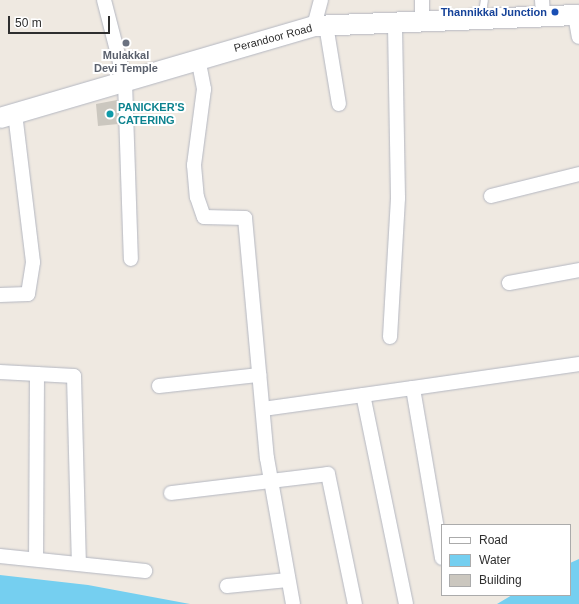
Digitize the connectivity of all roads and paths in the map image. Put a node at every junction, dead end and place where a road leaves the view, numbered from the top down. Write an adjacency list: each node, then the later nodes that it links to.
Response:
1 (104, 0): 12 (street)
2 (321, 0): 9 (street)
3 (422, 0): 7 (street)
4 (543, 8): 5 (main road, Perandoor Road); 6 (main road, Perandoor Road)
5 (482, 9): 7 (main road, Perandoor Road)
6 (577, 15): 10 (street)
7 (422, 22): 8 (main road, Perandoor Road)
8 (395, 24): 9 (main road, Perandoor Road); 21 (street)
9 (320, 26): 11 (main road, Perandoor Road); 13 (street)
10 (579, 37)
11 (198, 58): 12 (main road, Perandoor Road); 25 (street)
12 (125, 82): 14 (main road, Perandoor Road); 17 (street)
13 (339, 104)
14 (8, 115): 20 (street)
15 (579, 174): 16 (street)
16 (491, 196)
17 (131, 259)
18 (579, 270): 19 (street)
19 (509, 283)
20 (0, 294)
21 (390, 337)
22 (579, 364): 27 (street)
23 (0, 372): 24 (street)
24 (37, 374): 34 (street); 35 (street)
25 (259, 375): 26 (street); 29 (street)
26 (159, 386)
27 (413, 388): 28 (street); 32 (street)
28 (363, 395): 29 (street); 41 (street)
29 (263, 409): 30 (street)
30 (272, 479): 31 (street); 37 (street); 40 (street)
31 (171, 493)
32 (441, 552)
33 (0, 556): 34 (street)
34 (36, 559): 35 (street)
35 (79, 562): 36 (street)
36 (145, 570)
37 (288, 580): 38 (street); 39 (street)
38 (227, 586)
39 (293, 604)
40 (356, 604)
41 (406, 604)

